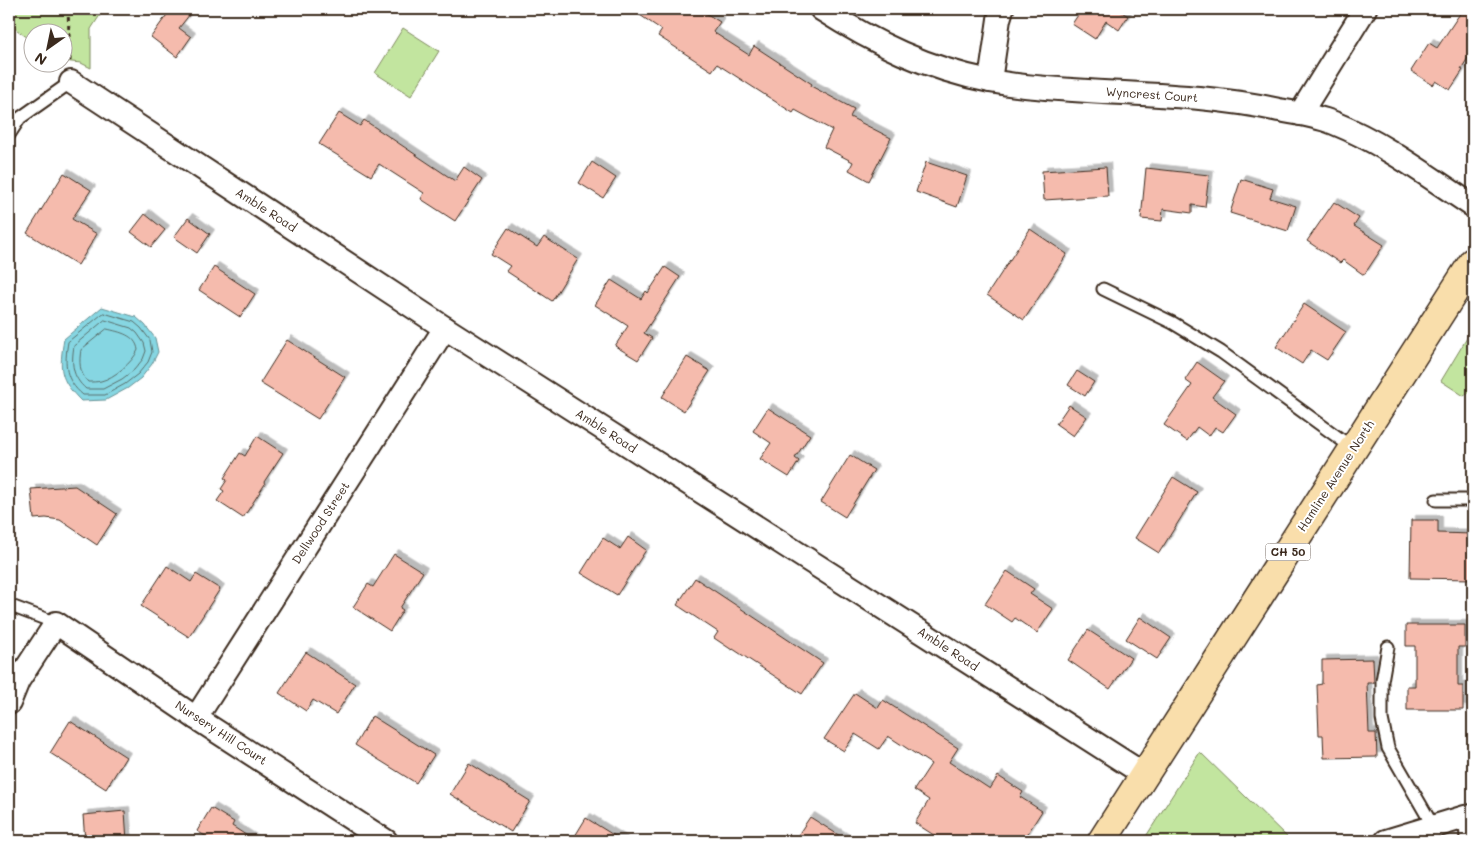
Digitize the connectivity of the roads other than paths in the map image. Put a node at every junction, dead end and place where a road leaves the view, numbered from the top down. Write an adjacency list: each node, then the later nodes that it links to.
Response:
1 (821, 9): 4 (street, Wyncrest Court)
2 (1002, 9): 4 (street)
3 (1365, 9): 6 (street)
4 (990, 81): 6 (street, Wyncrest Court)
5 (71, 82): 7 (lane); 11 (street, Amble Road)
6 (1300, 114): 8 (street, Wyncrest Court)
7 (9, 135)
8 (1473, 206)
9 (1473, 262): 12 (main road, Hamline Avenue North / CH 50)
10 (1103, 289): 12 (lane)
11 (445, 328): 19 (street, Dellwood Street); 20 (street, Amble Road)
12 (1354, 449): 20 (main road, Hamline Avenue North / CH 50)
13 (1436, 500): 14 (lane)
14 (1473, 500)
15 (12, 606): 16 (lane)
16 (56, 623): 18 (street); 19 (street, Nursery Hill Court)
17 (1388, 647): 22 (lane)
18 (9, 703)
19 (196, 718): 23 (street, Nursery Hill Court)
20 (1145, 775): 24 (main road, Hamline Avenue North / CH 50)
21 (1469, 816): 22 (street); 26 (lane)
22 (1433, 826): 25 (street)
23 (386, 841)
24 (1102, 841)
25 (1386, 841)
26 (1466, 841)

